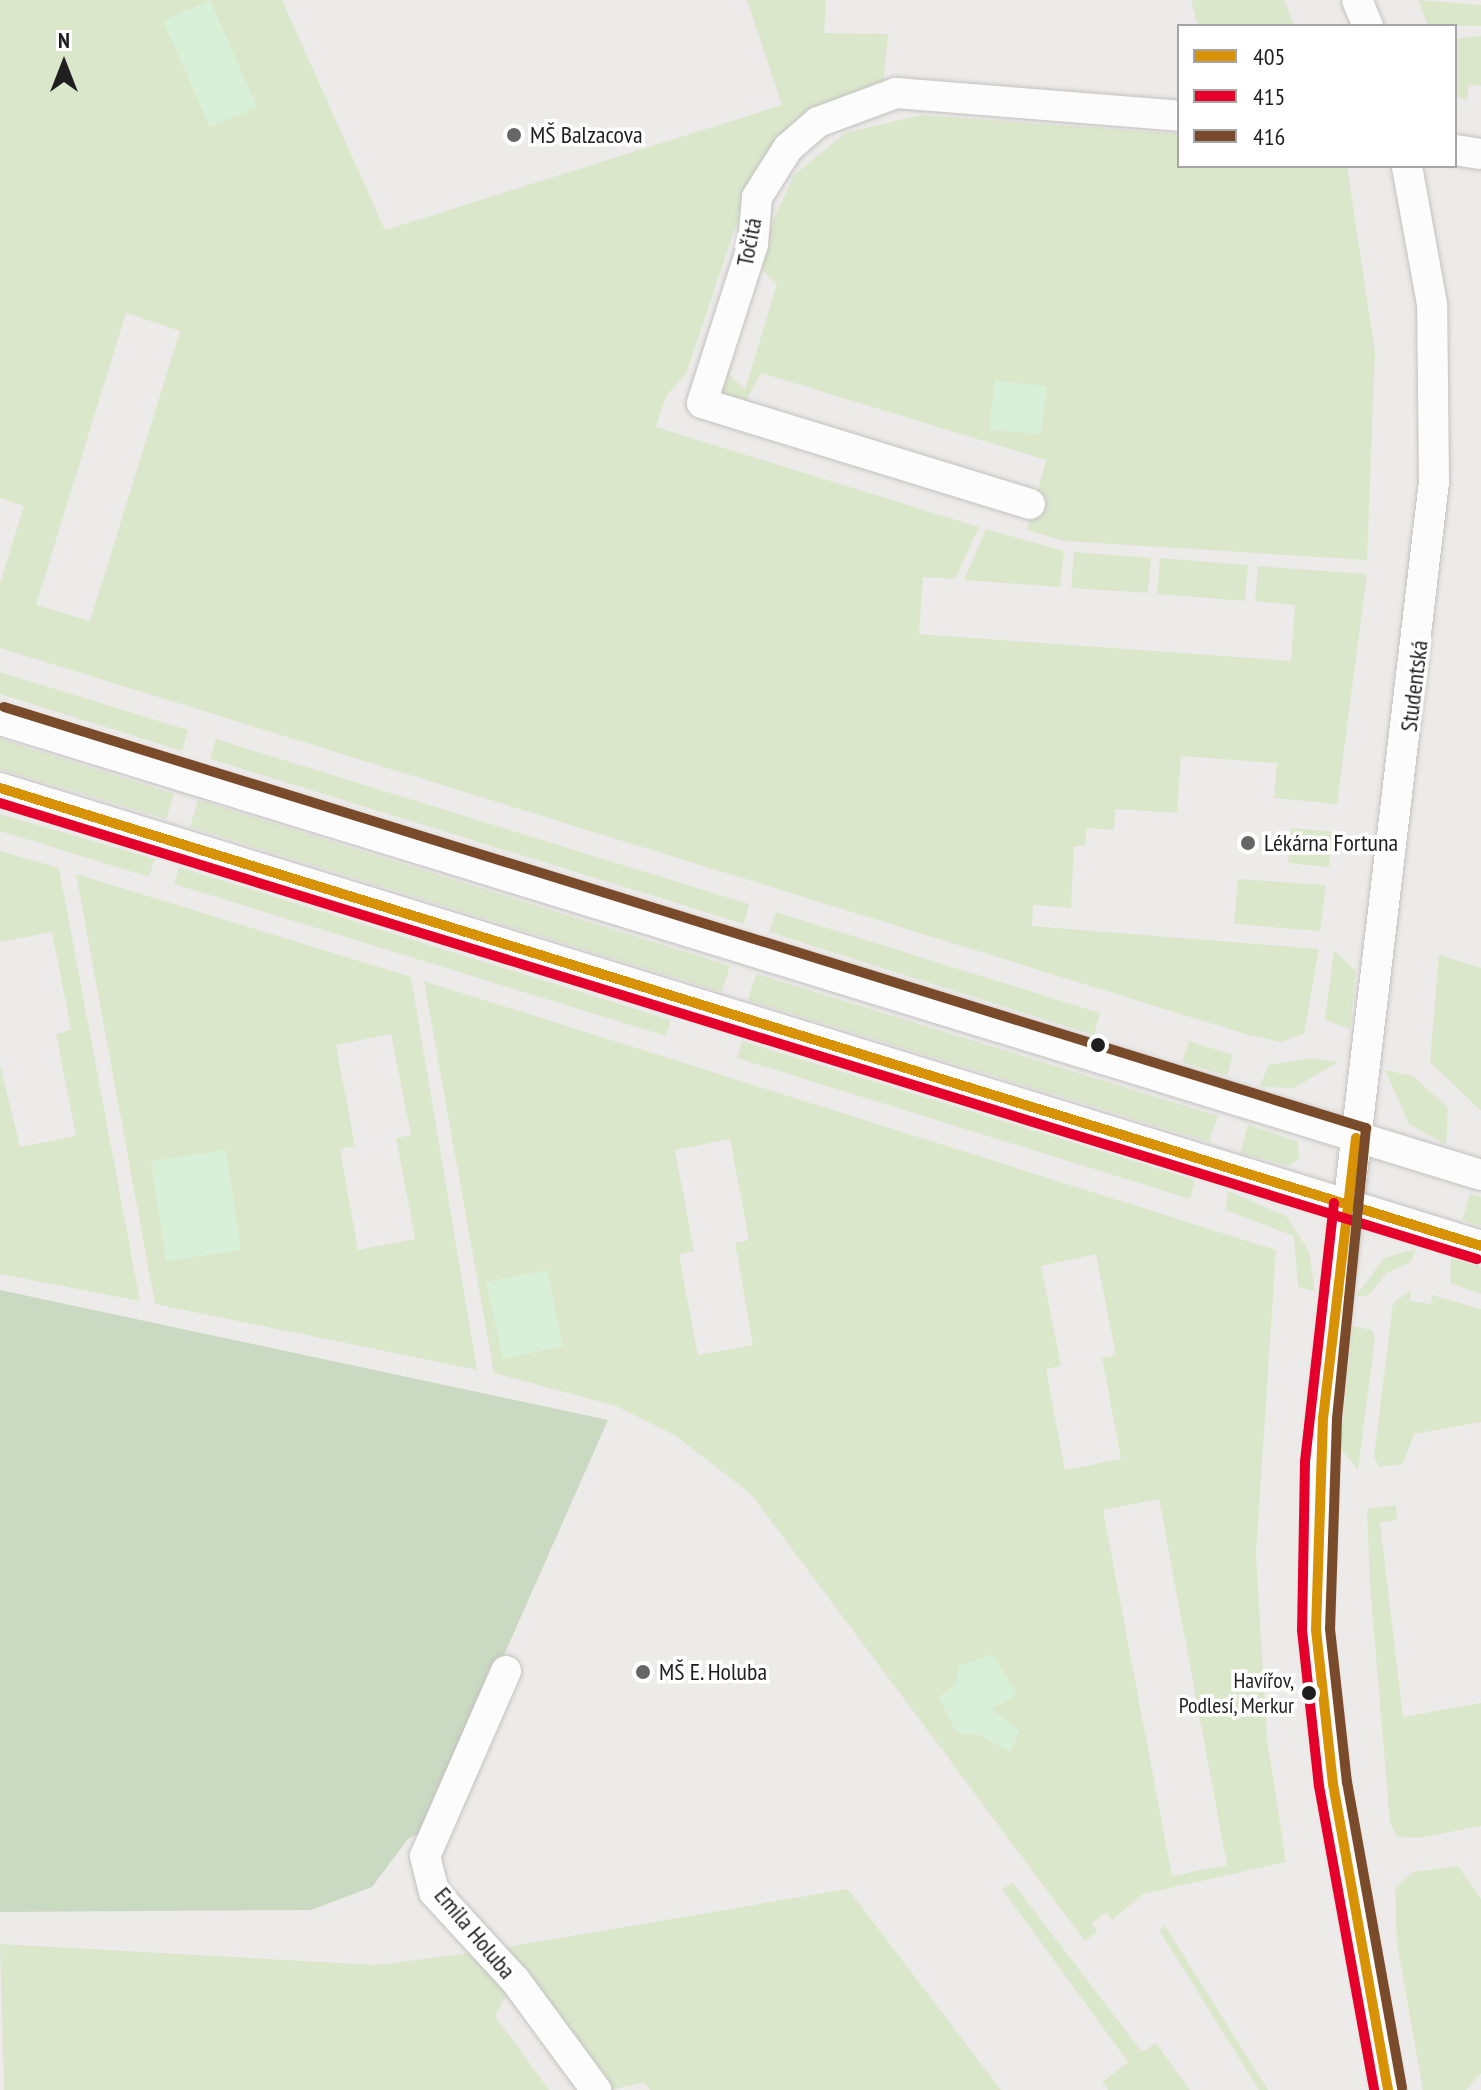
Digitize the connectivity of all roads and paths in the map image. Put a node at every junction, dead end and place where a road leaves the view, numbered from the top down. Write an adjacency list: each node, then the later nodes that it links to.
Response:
1 (1357, 0): 2 (street)
2 (1367, 24)
3 (1177, 116): 7 (street, Točitá)
4 (1457, 150): 5 (street)
5 (1481, 154)
6 (1407, 168): 10 (street, Studentská)
7 (1030, 504)
8 (0, 720): 10 (street)
9 (0, 788): 12 (street)
10 (1356, 1138): 11 (street); 12 (street, Studentská)
11 (1481, 1175)
12 (1348, 1205): 13 (street); 16 (street, Studentská)
13 (1481, 1246)
14 (506, 1671): 15 (street, Emila Holuba)
15 (596, 2090)
16 (1388, 2090)

